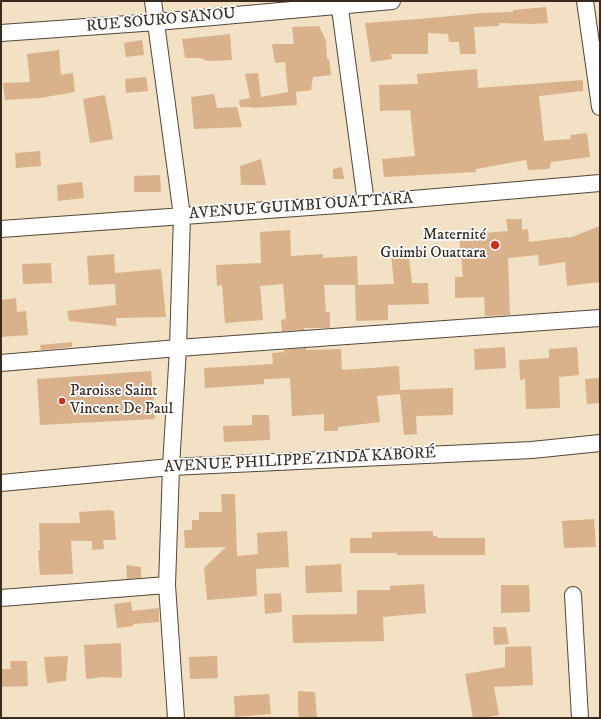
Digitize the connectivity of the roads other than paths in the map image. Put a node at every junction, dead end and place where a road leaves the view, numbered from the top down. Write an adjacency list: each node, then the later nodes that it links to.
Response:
1 (153, 1): 5 (street)
2 (392, 1): 4 (street, RUE SOURO SANOU)
3 (585, 1): 7 (street)
4 (340, 4): 5 (street, RUE SOURO SANOU); 9 (street)
5 (157, 22): 6 (street, RUE SOURO SANOU); 10 (street)
6 (1, 33)
7 (600, 107)
8 (600, 182): 9 (street, AVENUE GUIMBI OUATTARA)
9 (366, 203): 10 (street, AVENUE GUIMBI OUATTARA)
10 (182, 216): 11 (street, AVENUE GUIMBI OUATTARA); 13 (street)
11 (1, 229)
12 (600, 318): 13 (street)
13 (178, 348): 14 (street); 16 (street)
14 (1, 363)
15 (600, 443): 16 (street, AVENUE PHILIPPE ZINDA KABORÉ)
16 (171, 467): 17 (street, AVENUE PHILIPPE ZINDA KABORÉ); 18 (street)
17 (1, 483)
18 (168, 585): 20 (street); 21 (street)
19 (573, 595): 22 (street)
20 (1, 598)
21 (176, 718)
22 (580, 718)

